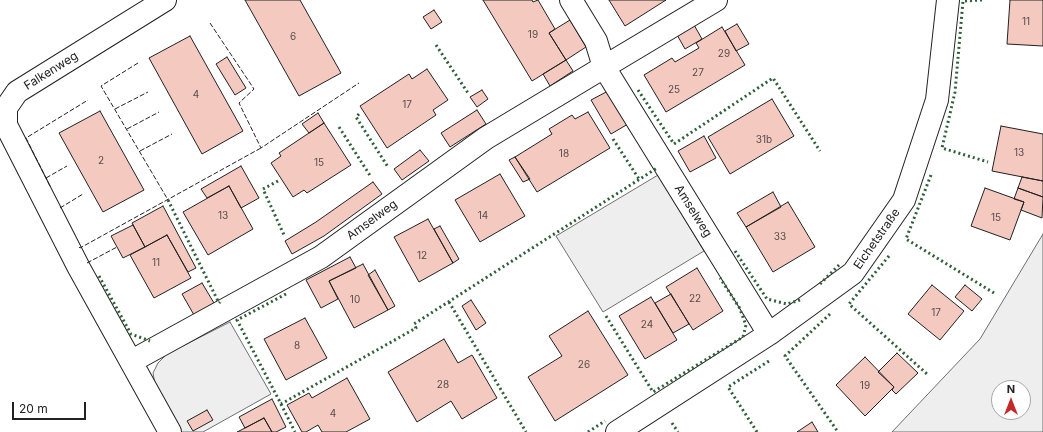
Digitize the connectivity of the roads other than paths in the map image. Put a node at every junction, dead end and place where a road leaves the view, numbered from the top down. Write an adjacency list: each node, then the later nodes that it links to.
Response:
1 (165, 0): 7 (street, Falkenweg)
2 (572, 0): 5 (street)
3 (716, 0): 5 (street, Amselweg)
4 (948, 0): 6 (street, Eichetstraße)
5 (604, 67): 6 (street, Amselweg); 7 (street, Amselweg)
6 (769, 334): 9 (street, Eichetstraße)
7 (132, 360): 8 (street)
8 (170, 432)
9 (617, 432)

